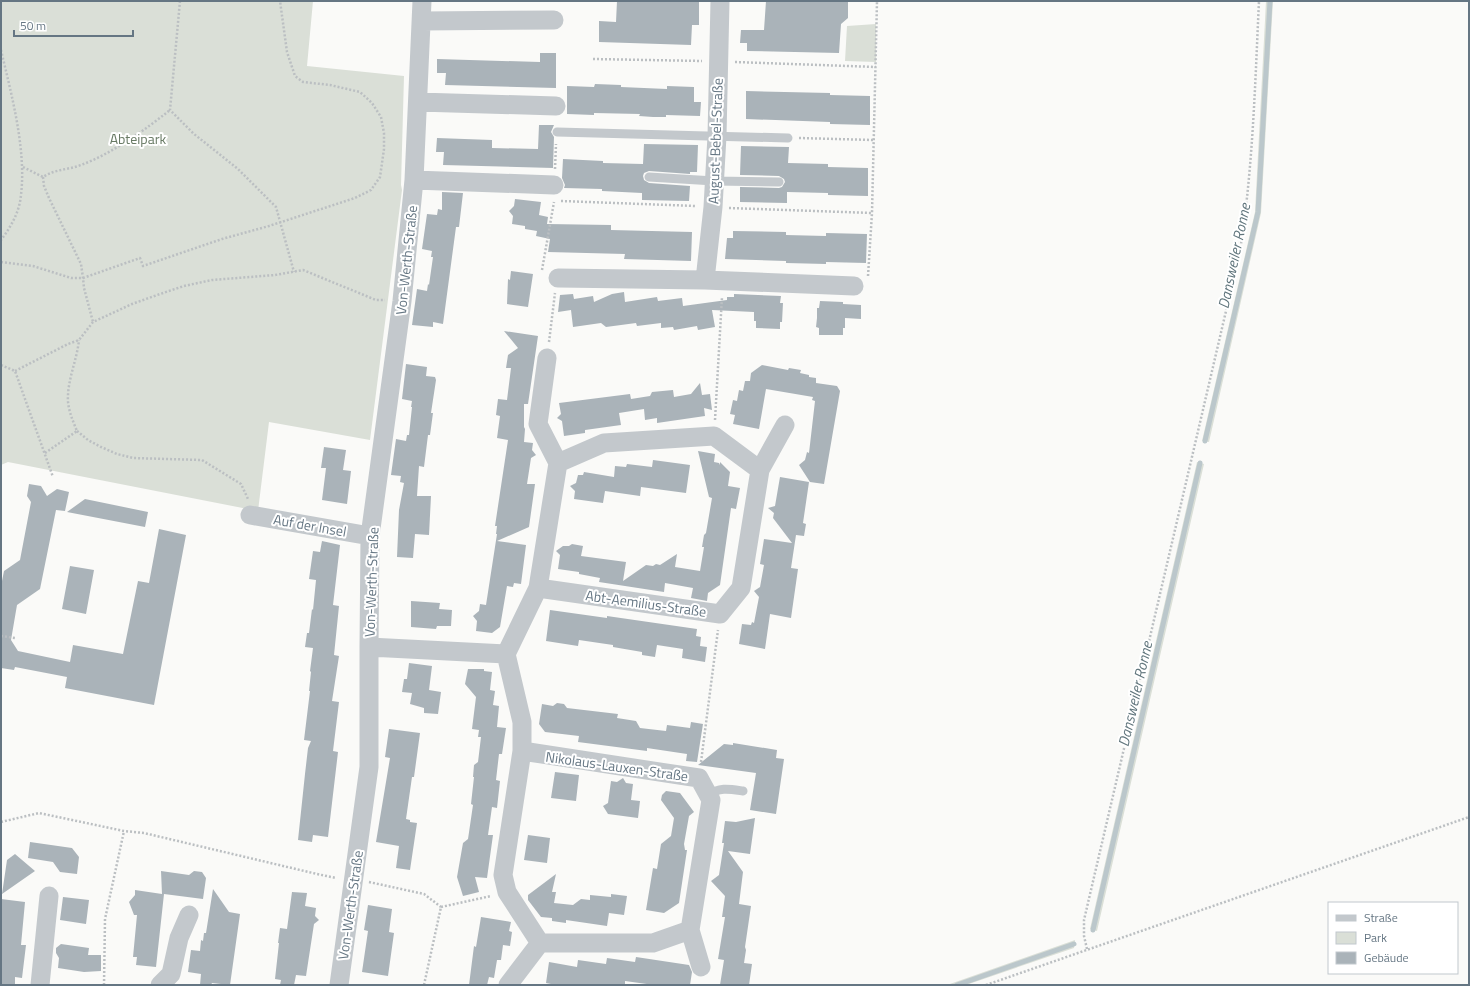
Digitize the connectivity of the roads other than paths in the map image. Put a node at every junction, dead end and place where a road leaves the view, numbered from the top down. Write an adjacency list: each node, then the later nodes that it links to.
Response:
1 (422, 1): 4 (street, Von-Werth-Straße)
2 (720, 1): 8 (street, August-Bebel-Straße)
3 (554, 20): 4 (street)
4 (422, 21): 5 (street, Von-Werth-Straße)
5 (418, 102): 6 (street); 11 (street, Von-Werth-Straße)
6 (556, 106)
7 (557, 132): 8 (lane)
8 (717, 136): 9 (lane); 12 (street, August-Bebel-Straße)
9 (788, 138)
10 (649, 177): 12 (lane)
11 (414, 180): 14 (street); 23 (street, Von-Werth-Straße)
12 (714, 181): 13 (lane); 16 (street, August-Bebel-Straße)
13 (779, 182)
14 (554, 193)
15 (558, 278): 16 (street)
16 (714, 281): 17 (street)
17 (854, 286)
18 (547, 358): 20 (street)
19 (785, 425): 21 (street, Abt-Aemilius-Straße)
20 (558, 463): 21 (street); 24 (street)
21 (760, 470): 24 (street, Abt-Aemilius-Straße)
22 (250, 515): 23 (street, Auf der Insel)
23 (370, 536): 25 (street, Von-Werth-Straße)
24 (538, 588): 26 (street)
25 (369, 646): 26 (street); 37 (street, Von-Werth-Straße)
26 (506, 654): 27 (street)
27 (522, 752): 29 (street, Nikolaus-Lauxen-Straße); 33 (street)
28 (743, 791): 29 (lane)
29 (708, 795): 32 (street, Nikolaus-Lauxen-Straße)
30 (48, 896): 35 (street)
31 (189, 915): 36 (street)
32 (690, 930): 33 (street); 34 (street, Nikolaus-Lauxen-Straße)
33 (540, 943): 38 (street)
34 (701, 968)
35 (40, 985)
36 (160, 985)
37 (339, 985)
38 (508, 985)

